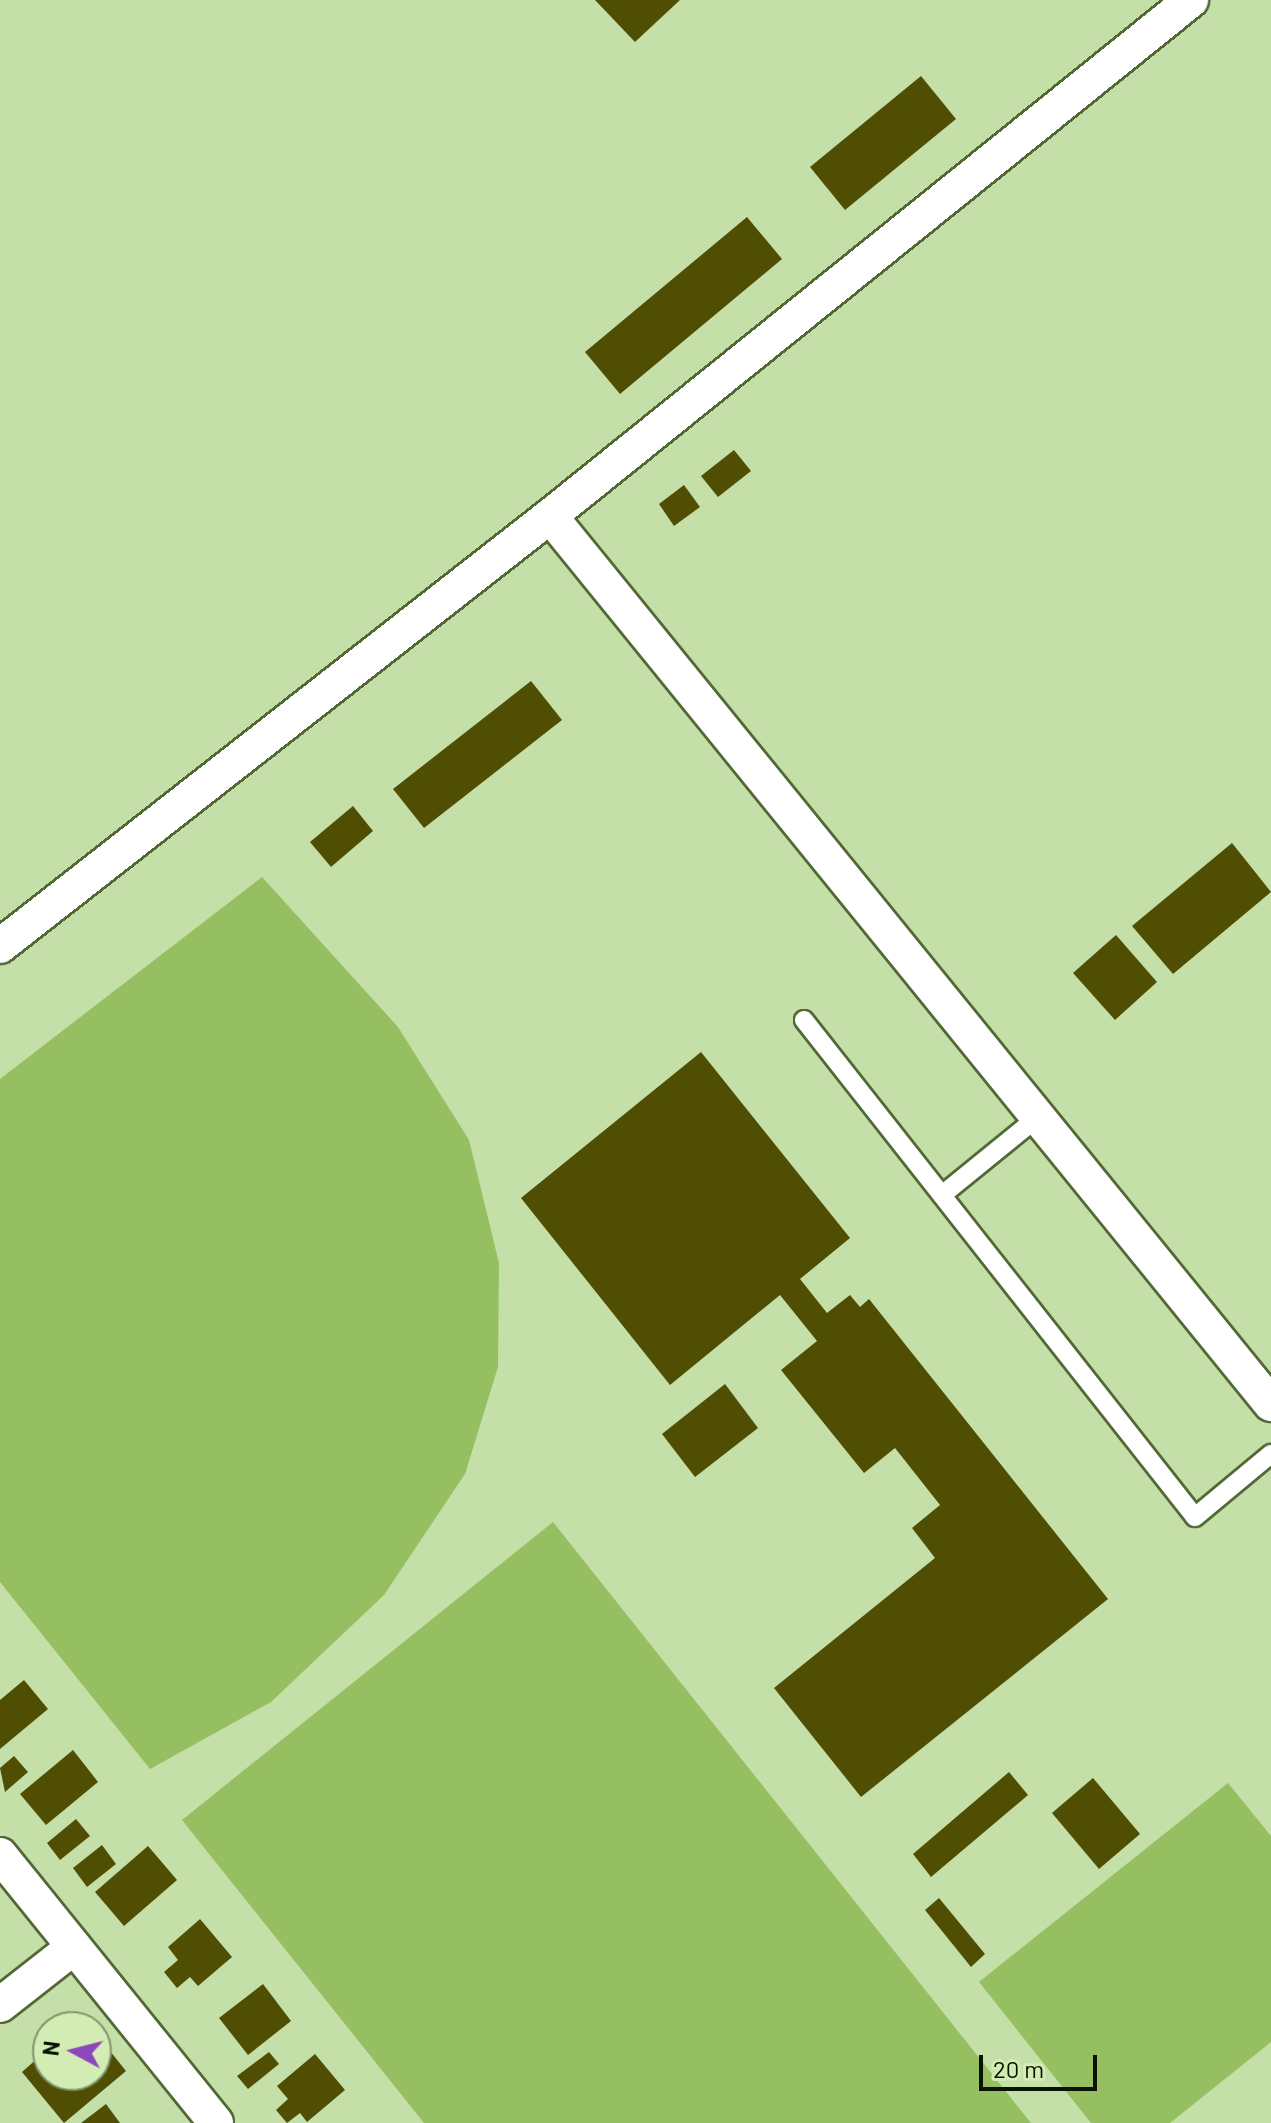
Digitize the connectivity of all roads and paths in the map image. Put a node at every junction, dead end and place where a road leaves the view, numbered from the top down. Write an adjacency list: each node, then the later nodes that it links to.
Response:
1 (1191, 0): 2 (street)
2 (550, 516): 3 (street); 5 (street)
3 (0, 946)
4 (804, 1020): 6 (lane)
5 (1038, 1117): 6 (lane); 7 (street)
6 (942, 1195): 8 (lane)
7 (1271, 1404)
8 (1271, 1454)
9 (0, 1855): 10 (street)
10 (74, 1947): 11 (street); 12 (street)
11 (0, 2005)
12 (216, 2123)

